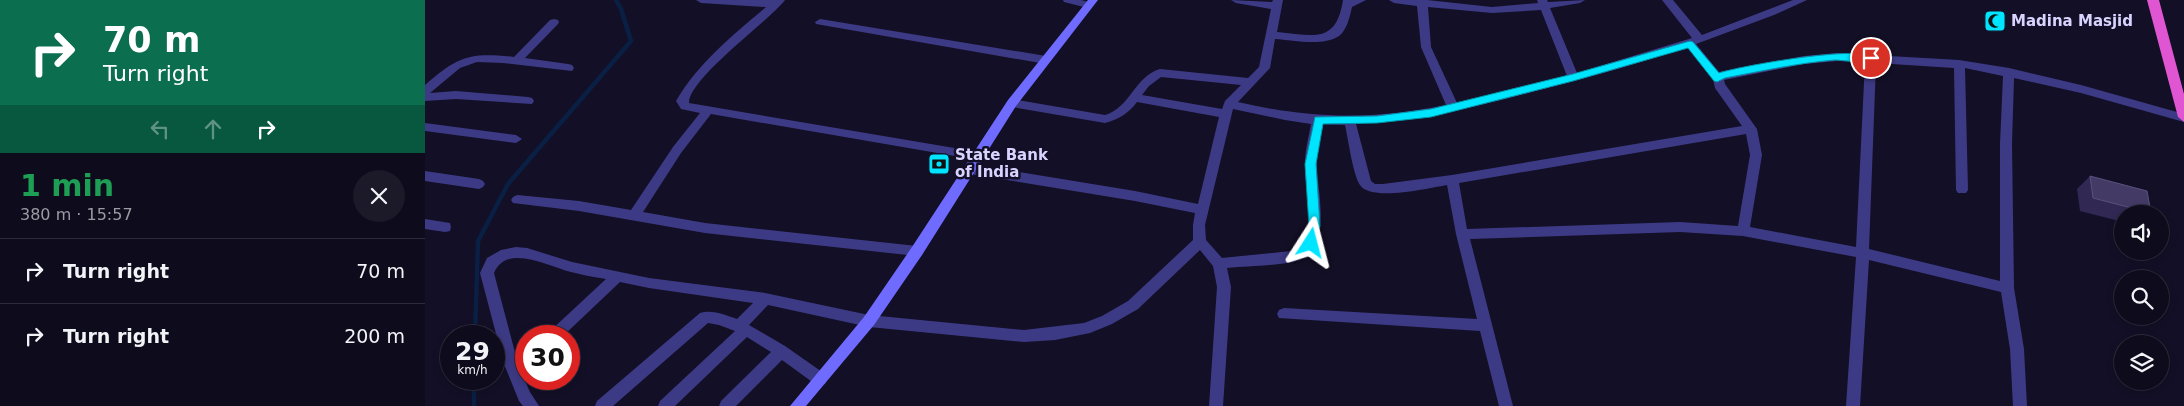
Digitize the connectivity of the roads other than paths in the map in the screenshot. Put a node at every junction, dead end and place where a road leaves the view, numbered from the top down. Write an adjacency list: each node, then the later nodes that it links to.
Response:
1 (701, 0): 10 (street)
2 (1068, 0): 11 (street)
3 (1236, 0): 13 (street)
4 (1361, 0): 14 (street)
5 (1394, 0): 12 (street)
6 (1580, 0): 15 (street)
7 (1667, 0): 19 (street)
8 (1802, 0): 19 (street)
9 (2153, 0): 37 (highway)
10 (778, 2): 36 (street)
11 (1091, 2): 21 (main road)
12 (1422, 2): 15 (street); 34 (street)
13 (1277, 3): 18 (street)
14 (1348, 3): 18 (street)
15 (1543, 3): 26 (street)
16 (554, 22): 22 (street)
17 (820, 22): 21 (street)
18 (1272, 35): 28 (street)
19 (1695, 42): 26 (street); 27 (street)
20 (1871, 58): 23 (street); 27 (street); 58 (street)
21 (1046, 60): 33 (main road)
22 (516, 61): 24 (street); 29 (street)
23 (1959, 64): 25 (street); 48 (street)
24 (568, 68)
25 (2009, 72): 37 (street); 61 (street)
26 (1573, 78): 34 (street)
27 (1717, 78): 41 (street)
28 (1249, 82): 31 (street); 35 (street)
29 (425, 91)
30 (425, 97): 32 (street)
31 (1135, 98): 33 (street); 35 (street)
32 (528, 101)
33 (1012, 104): 43 (main road)
34 (1453, 108): 39 (street)
35 (1227, 109): 38 (street); 50 (street)
36 (707, 111): 43 (street); 51 (street)
37 (2184, 118)
38 (1318, 120): 39 (street); 59 (street)
39 (1349, 120): 46 (street)
40 (425, 127): 42 (street)
41 (1751, 129): 46 (street); 54 (street)
42 (516, 139)
43 (978, 156): 44 (main road)
44 (970, 169): 50 (street); 57 (main road)
45 (425, 176): 47 (street)
46 (1452, 180): 55 (street)
47 (479, 184)
48 (1962, 190)
49 (517, 200): 51 (street)
50 (1202, 210): 56 (street)
51 (634, 216): 57 (street)
52 (425, 224): 53 (street)
53 (445, 227)
54 (1743, 231): 55 (street); 58 (street)
55 (1462, 234): 66 (street)
56 (1200, 242): 59 (street); 64 (street)
57 (917, 251): 64 (main road)
58 (1863, 253): 61 (street); 78 (street)
59 (1219, 264): 76 (street)
60 (618, 276): 62 (street); 65 (street); 69 (street)
61 (2007, 288): 79 (street)
62 (765, 299): 64 (street); 67 (street)
63 (1285, 314): 66 (street)
64 (869, 321): 70 (main road)
65 (565, 325)
66 (1485, 325): 77 (street)
67 (743, 328): 68 (street); 72 (street); 73 (street)
68 (780, 353): 70 (street); 74 (street)
69 (514, 372): 71 (street)
70 (820, 379): 75 (main road)
71 (531, 406)
72 (602, 406)
73 (665, 406)
74 (726, 406)
75 (797, 406)
76 (1215, 406)
77 (1506, 406)
78 (1853, 406)
79 (2020, 406)

